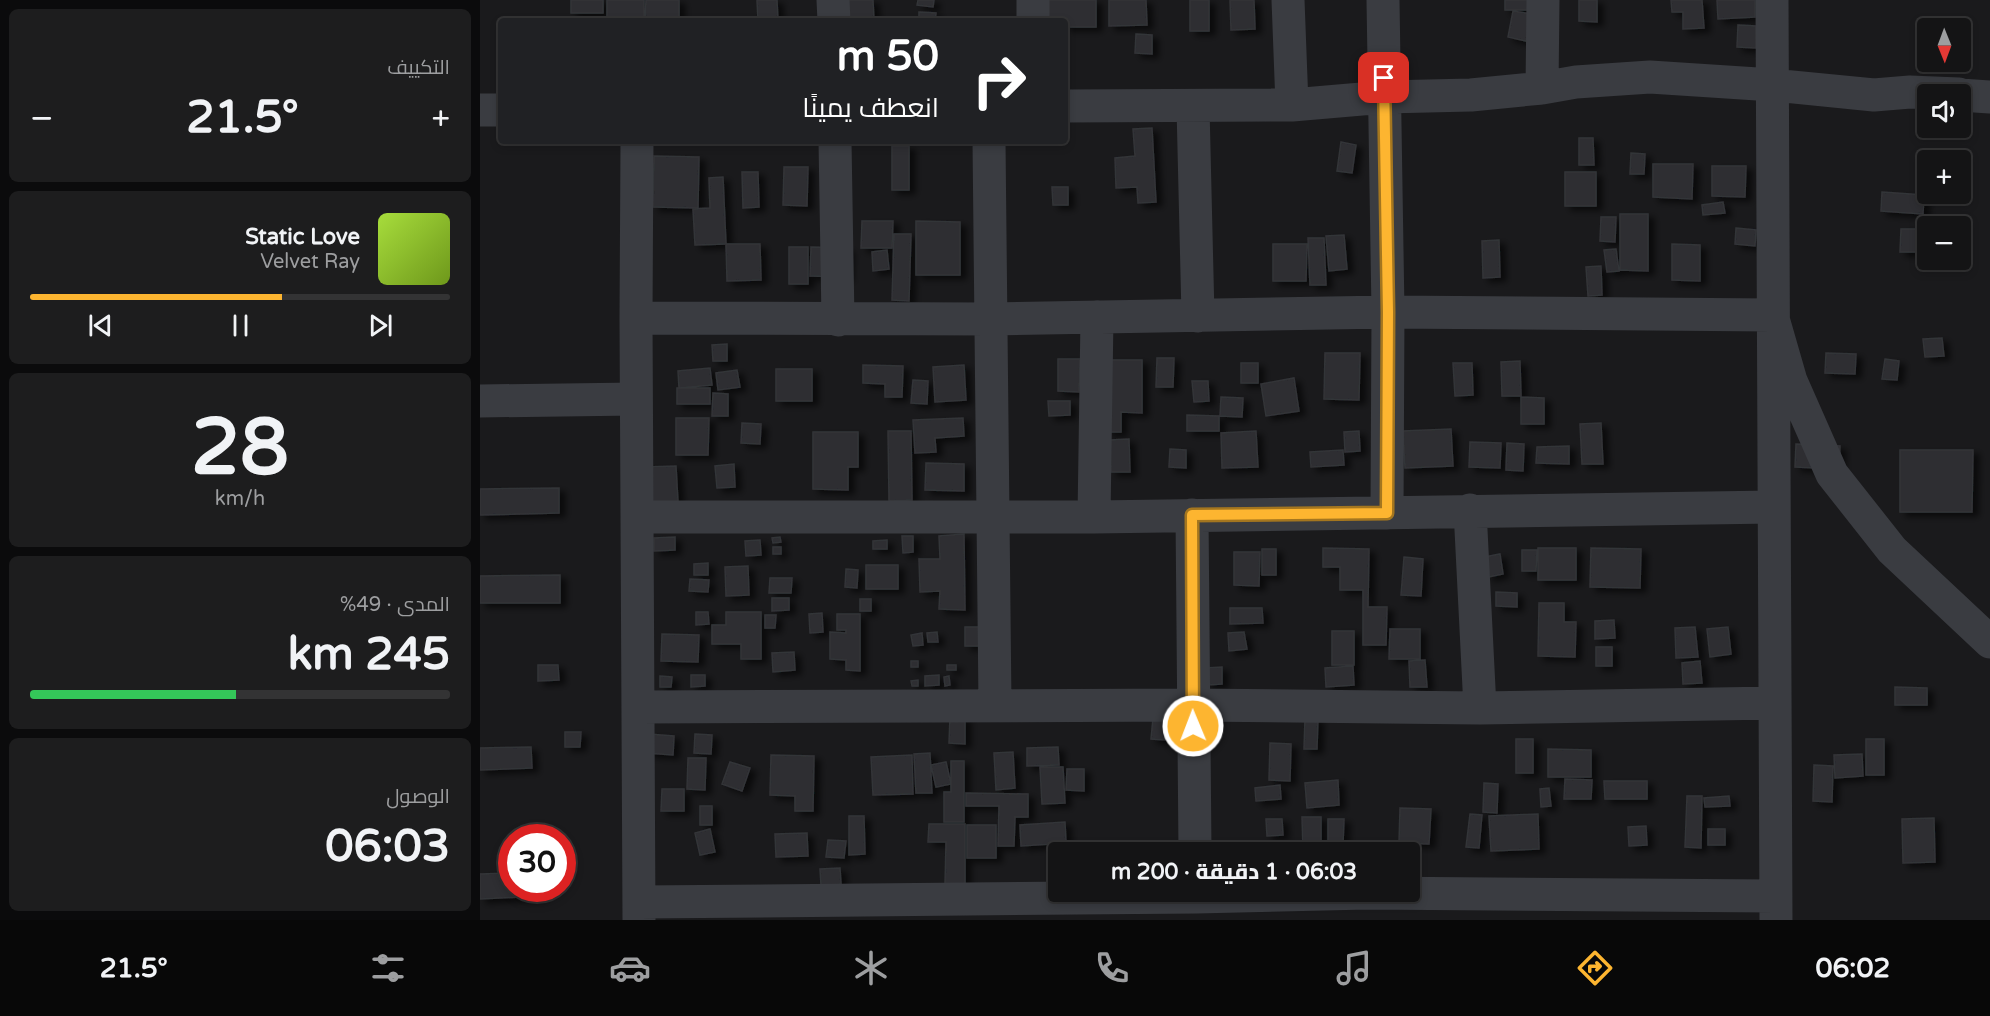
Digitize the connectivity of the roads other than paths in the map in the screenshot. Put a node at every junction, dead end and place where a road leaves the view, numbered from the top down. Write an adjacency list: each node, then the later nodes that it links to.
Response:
1 (833, 0): 7 (street)
2 (1033, 0): 8 (street)
3 (1288, 0): 15 (street)
4 (1383, 0): 14 (street)
5 (1543, 0): 10 (street)
6 (1772, 0): 9 (street)
7 (834, 18)
8 (1033, 18)
9 (1773, 85): 10 (street); 11 (street); 24 (street)
10 (1542, 88): 14 (street)
11 (1917, 92)
12 (1971, 96): 13 (street)
13 (1990, 97)
14 (1385, 98): 15 (street); 23 (street)
15 (1292, 105): 17 (street)
16 (1068, 106): 17 (street)
17 (1193, 107): 25 (street)
18 (480, 110): 19 (street)
19 (498, 110)
20 (637, 144): 27 (street)
21 (835, 144): 29 (street)
22 (989, 144): 28 (street)
23 (1388, 312): 24 (street); 25 (street); 34 (street)
24 (1772, 315): 32 (street); 39 (street)
25 (1198, 316): 26 (street)
26 (1097, 317): 28 (street); 38 (street)
27 (636, 318): 29 (street); 30 (street)
28 (990, 319): 29 (street); 36 (street)
29 (838, 320)
30 (636, 399): 31 (street); 37 (street)
31 (480, 401)
32 (1773, 507): 33 (street); 40 (street)
33 (1470, 510): 34 (street); 44 (street)
34 (1387, 513): 35 (street)
35 (1192, 515): 38 (street); 42 (street)
36 (992, 516): 37 (street); 38 (street); 41 (street)
37 (638, 517): 43 (street)
38 (1094, 517)
39 (1990, 642)
40 (1774, 704): 44 (street); 49 (street)
41 (994, 705): 42 (street); 43 (street)
42 (1193, 705): 44 (street); 45 (street)
43 (638, 707): 51 (street)
44 (1480, 708)
45 (1195, 842)
46 (1092, 902): 50 (street)
47 (1301, 902): 48 (street)
48 (1367, 907): 49 (street)
49 (1776, 908)
50 (989, 910): 51 (street)
51 (639, 911)

